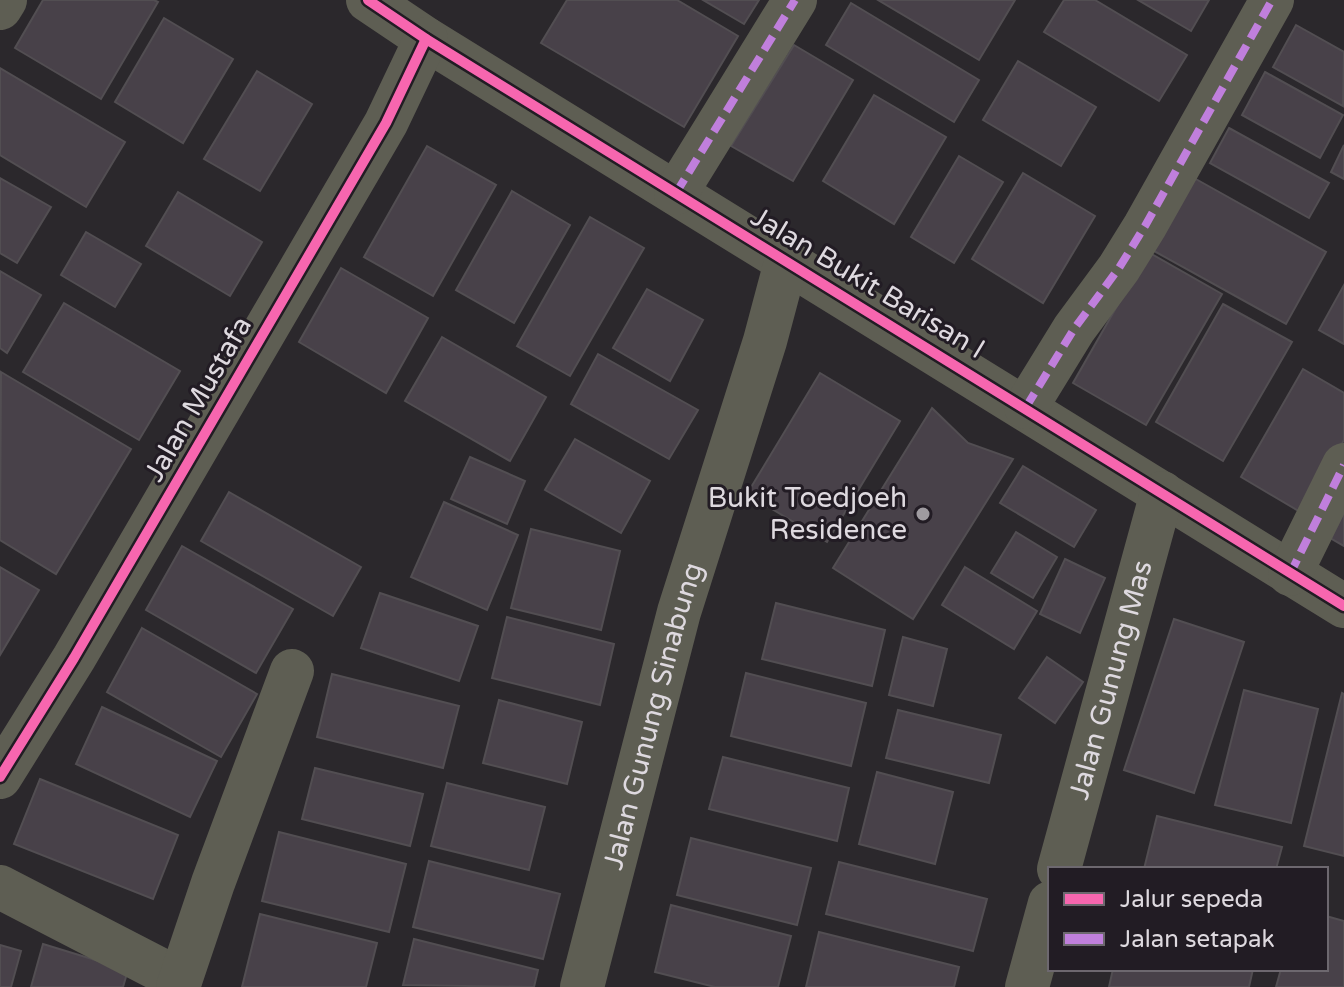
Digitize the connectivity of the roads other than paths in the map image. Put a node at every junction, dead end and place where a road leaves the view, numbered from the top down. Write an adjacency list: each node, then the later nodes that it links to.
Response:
1 (5, 0): 5 (street)
2 (368, 0): 6 (street, Jalan Bukit Barisan I)
3 (795, 0): 7 (street)
4 (1272, 0): 9 (street)
5 (0, 8)
6 (426, 39): 7 (street, Jalan Bukit Barisan I); 15 (street, Jalan Mustafa)
7 (676, 193): 8 (street, Jalan Bukit Barisan I)
8 (786, 262): 9 (street, Jalan Bukit Barisan I); 20 (street, Jalan Gunung Sinabung)
9 (1026, 407): 11 (street, Jalan Bukit Barisan I)
10 (1344, 465): 12 (street)
11 (1162, 493): 12 (street, Jalan Bukit Barisan I); 16 (street, Jalan Gunung Mas)
12 (1290, 574): 13 (street, Jalan Bukit Barisan I)
13 (1344, 606)
14 (292, 671): 19 (street)
15 (0, 777)
16 (1060, 867)
17 (0, 887): 19 (street)
18 (1048, 910): 21 (street)
19 (179, 984)
20 (582, 987)
21 (1027, 987)

